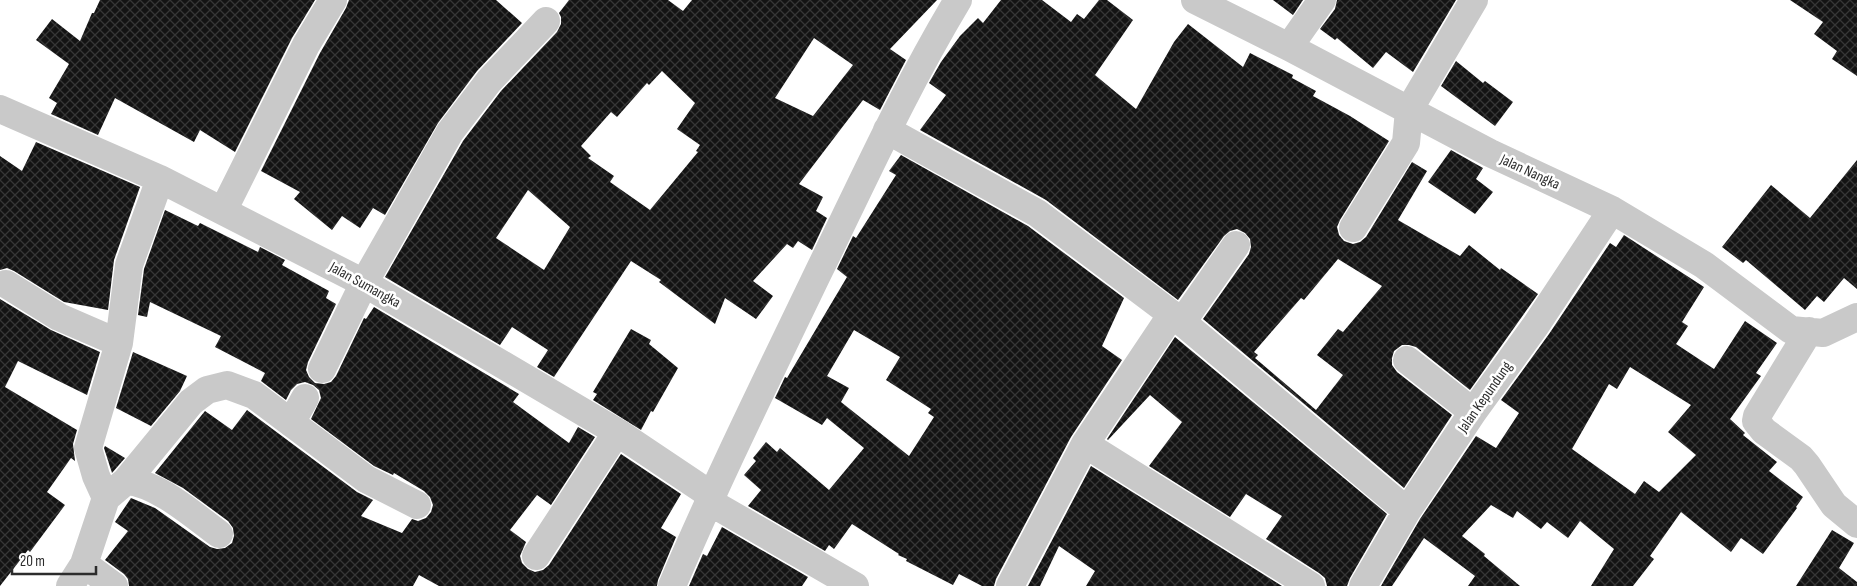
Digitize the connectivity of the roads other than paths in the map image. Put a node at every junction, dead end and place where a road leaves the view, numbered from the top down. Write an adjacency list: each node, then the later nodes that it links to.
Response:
1 (332, 0): 13 (street)
2 (958, 0): 10 (street)
3 (1195, 0): 7 (street, Jalan Nangka)
4 (1322, 0): 7 (street)
5 (1474, 0): 9 (street)
6 (546, 21): 16 (street)
7 (1289, 46): 9 (street, Jalan Nangka)
8 (0, 109): 11 (street, Jalan Sumangka)
9 (1409, 110): 12 (street, Jalan Nangka); 14 (street)
10 (887, 130): 19 (street); 30 (street)
11 (160, 179): 13 (street, Jalan Sumangka); 21 (street)
12 (1612, 210): 20 (street, Jalan Nangka); 25 (street, Jalan Kepundung)
13 (223, 211): 16 (street, Jalan Sumangka)
14 (1353, 228)
15 (1236, 245): 19 (street)
16 (364, 283): 23 (street); 27 (street, Jalan Sumangka)
17 (6, 284): 21 (street)
18 (1857, 317): 20 (street, Jalan Nangka)
19 (1177, 318): 28 (street); 32 (street)
20 (1809, 331): 33 (street)
21 (119, 343): 29 (street)
22 (1407, 360): 25 (street)
23 (322, 369)
24 (306, 398): 26 (street)
25 (1473, 412): 32 (street, Jalan Kepundung)
26 (291, 423): 29 (street); 31 (street)
27 (617, 432): 30 (street, Jalan Sumangka); 35 (street)
28 (1085, 444): 40 (street); 41 (street)
29 (116, 489): 34 (street); 36 (street)
30 (710, 498): 38 (street); 39 (street, Jalan Sumangka)
31 (418, 505)
32 (1407, 511): 42 (street, Jalan Kepundung)
33 (1857, 524)
34 (219, 534)
35 (536, 556)
36 (77, 575): 37 (street)
37 (114, 586)
38 (672, 586)
39 (856, 586)
40 (1010, 586)
41 (1311, 586)
42 (1363, 586)

